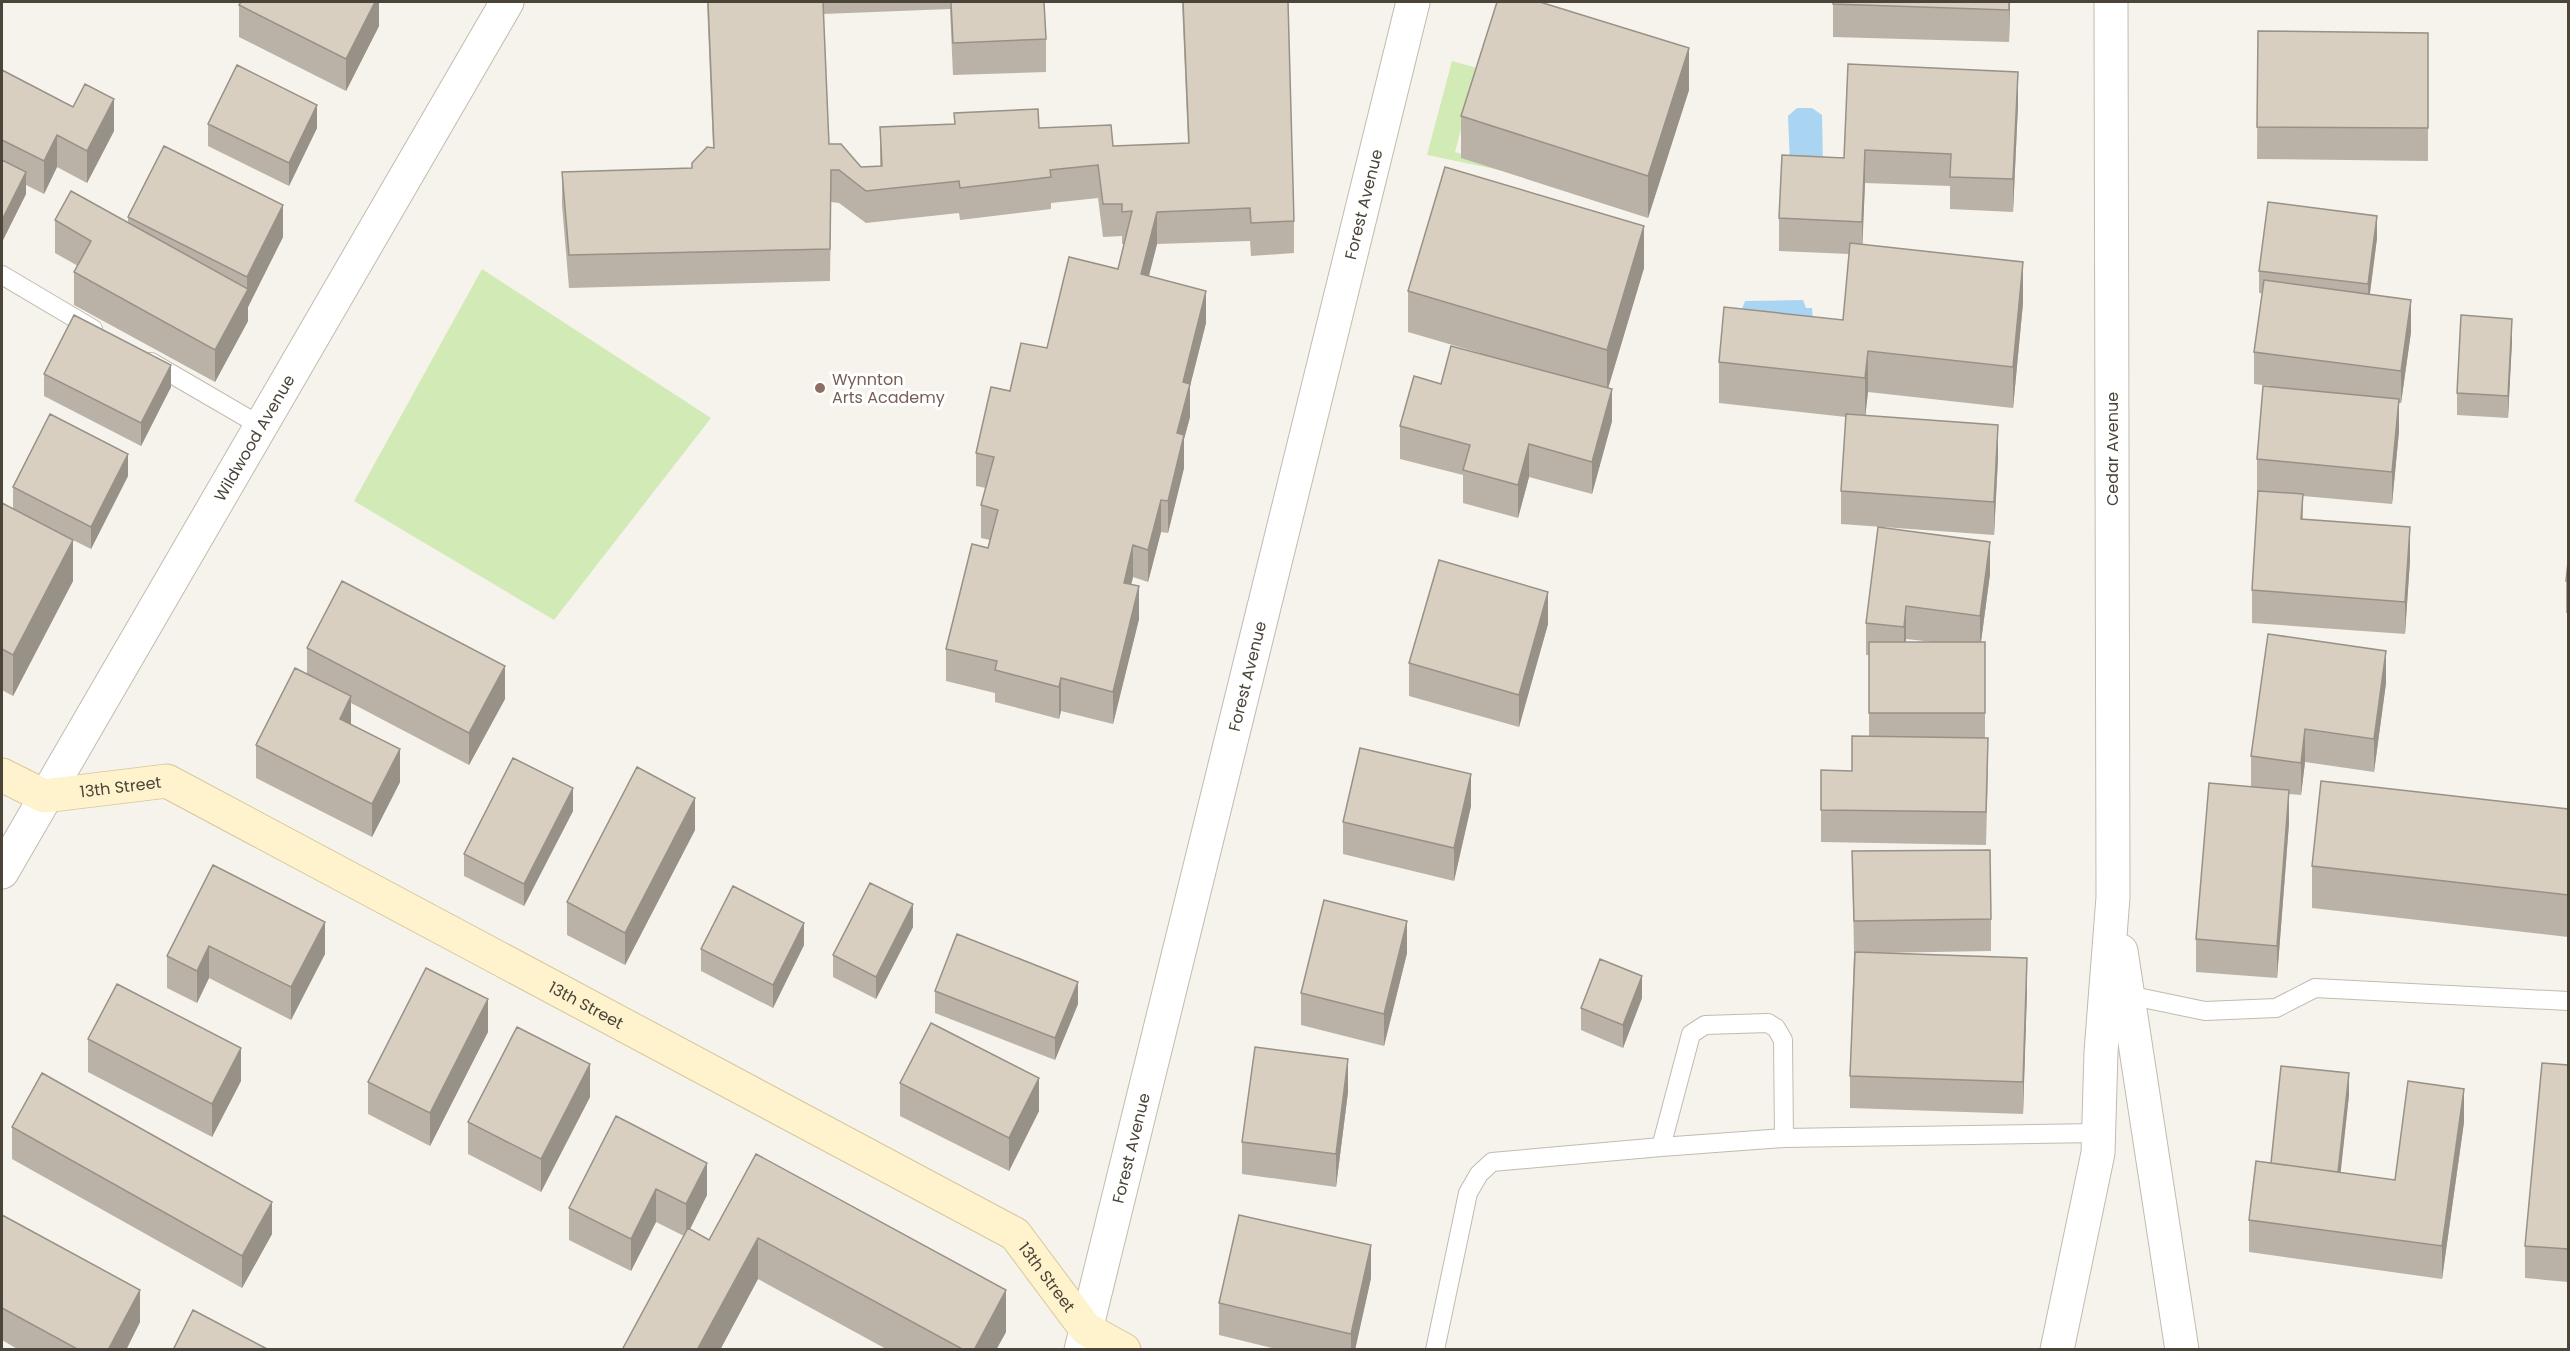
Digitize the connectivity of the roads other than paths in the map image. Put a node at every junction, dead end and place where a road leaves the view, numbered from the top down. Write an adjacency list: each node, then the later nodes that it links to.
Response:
1 (507, 2): 7 (street, Wildwood Avenue)
2 (1413, 2): 17 (street, Forest Avenue)
3 (2110, 2): 11 (street, Cedar Avenue)
4 (2, 276): 5 (lane)
5 (111, 339)
6 (131, 351): 7 (lane)
7 (261, 426): 9 (street, Wildwood Avenue)
8 (2, 775): 9 (main road)
9 (44, 796): 10 (street, Wildwood Avenue); 17 (main road, 13th Street)
10 (2, 872)
11 (2113, 897): 12 (street); 14 (street)
12 (2128, 995): 13 (lane); 21 (street)
13 (2568, 1001)
14 (2099, 1133): 15 (lane); 20 (street)
15 (1784, 1138): 16 (lane); 16 (lane)
16 (1661, 1147): 19 (lane)
17 (1084, 1339): 18 (main road, 13th Street)
18 (1124, 1350)
19 (1435, 1350)
20 (2057, 1350)
21 (2182, 1350)

